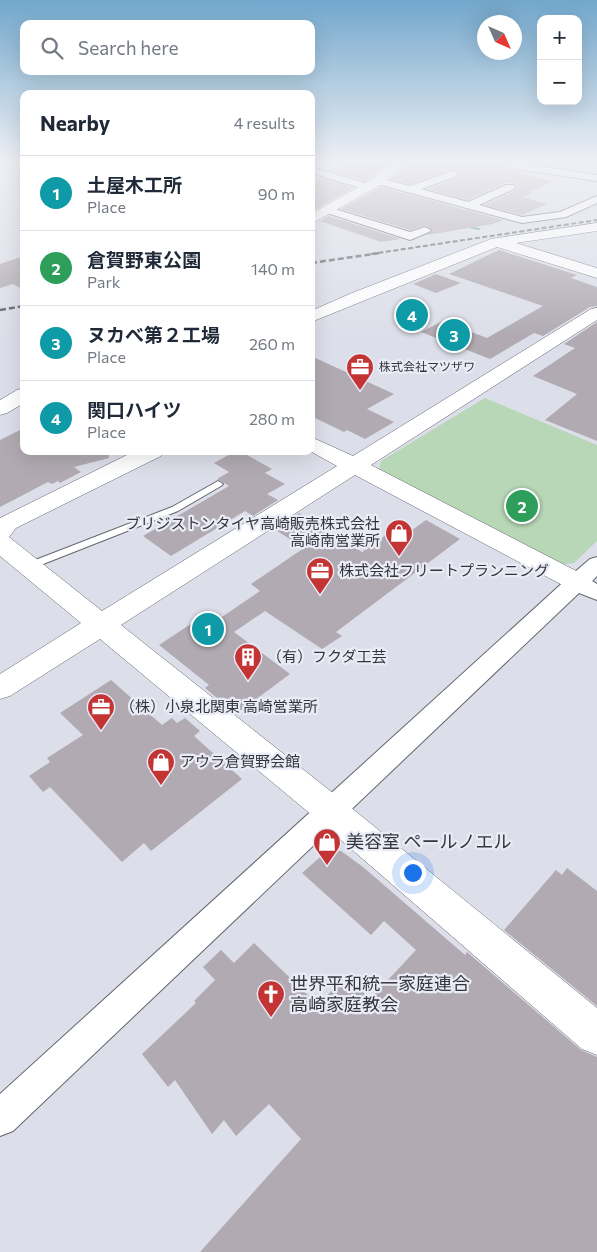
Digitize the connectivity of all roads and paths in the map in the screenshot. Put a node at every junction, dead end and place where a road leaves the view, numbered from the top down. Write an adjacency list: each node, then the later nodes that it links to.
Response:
1 (353, 218): 5 (street)
2 (383, 218): 5 (street)
3 (512, 218): 4 (street)
4 (539, 218)
5 (370, 224): 7 (street)
6 (597, 227): 8 (street)
7 (425, 230)
8 (496, 242): 9 (street); 11 (street)
9 (597, 273)
10 (597, 313): 16 (street)
11 (315, 315)
12 (20, 396): 13 (street)
13 (0, 409)
14 (315, 445): 16 (street)
15 (145, 455): 18 (street)
16 (355, 466): 21 (street); 22 (street)
17 (218, 484): 20 (lane)
18 (0, 532)
19 (0, 543): 20 (street)
20 (29, 566): 22 (street)
21 (590, 580): 24 (street)
22 (100, 624): 23 (street); 24 (street)
23 (0, 688)
24 (332, 811): 25 (street); 26 (street)
25 (597, 1034)
26 (0, 1118)

